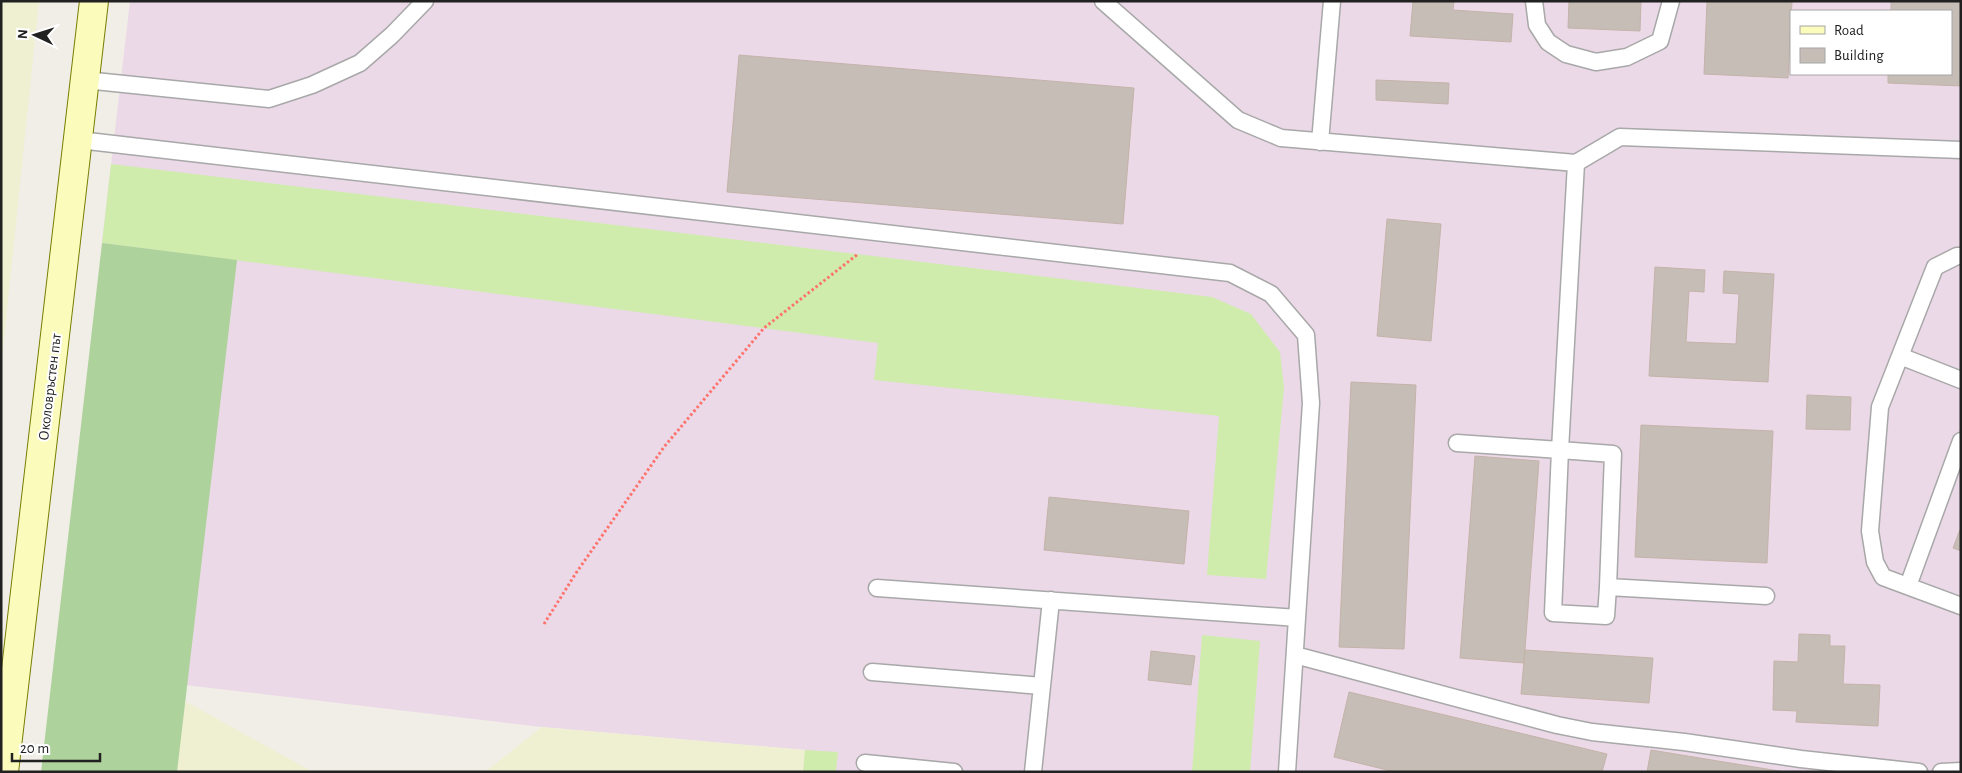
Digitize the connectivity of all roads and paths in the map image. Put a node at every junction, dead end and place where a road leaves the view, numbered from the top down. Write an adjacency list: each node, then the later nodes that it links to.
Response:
1 (94, 1): 7 (main road, Околовръстен път)
2 (425, 1): 7 (lane)
3 (1103, 1): 9 (lane)
4 (1332, 1): 9 (lane)
5 (1534, 1): 6 (lane)
6 (1671, 1)
7 (85, 80): 8 (main road, Околовръстен път)
8 (79, 140): 12 (lane); 32 (main road, Околовръстен път)
9 (1320, 142): 11 (lane)
10 (1961, 150): 11 (lane)
11 (1576, 163): 18 (lane)
12 (884, 233): 25 (lane); 26 (path)
13 (1961, 256): 14 (lane)
14 (1900, 356): 15 (lane); 19 (lane)
15 (1961, 380)
16 (1961, 441): 19 (lane)
17 (1457, 443): 18 (lane)
18 (1560, 450): 20 (lane); 20 (lane)
19 (1908, 586): 24 (lane)
20 (1608, 587): 22 (lane)
21 (877, 588): 23 (lane)
22 (1766, 596)
23 (1051, 600): 25 (lane); 29 (lane)
24 (1961, 606)
25 (1297, 618): 27 (lane)
26 (544, 624)
27 (1295, 654): 35 (lane); 36 (lane)
28 (872, 672): 29 (lane)
29 (1042, 686): 34 (lane)
30 (865, 764): 33 (lane)
31 (1961, 771): 37 (lane)
32 (4, 772)
33 (954, 772)
34 (1033, 772)
35 (1287, 772)
36 (1919, 772)
37 (1941, 772)

